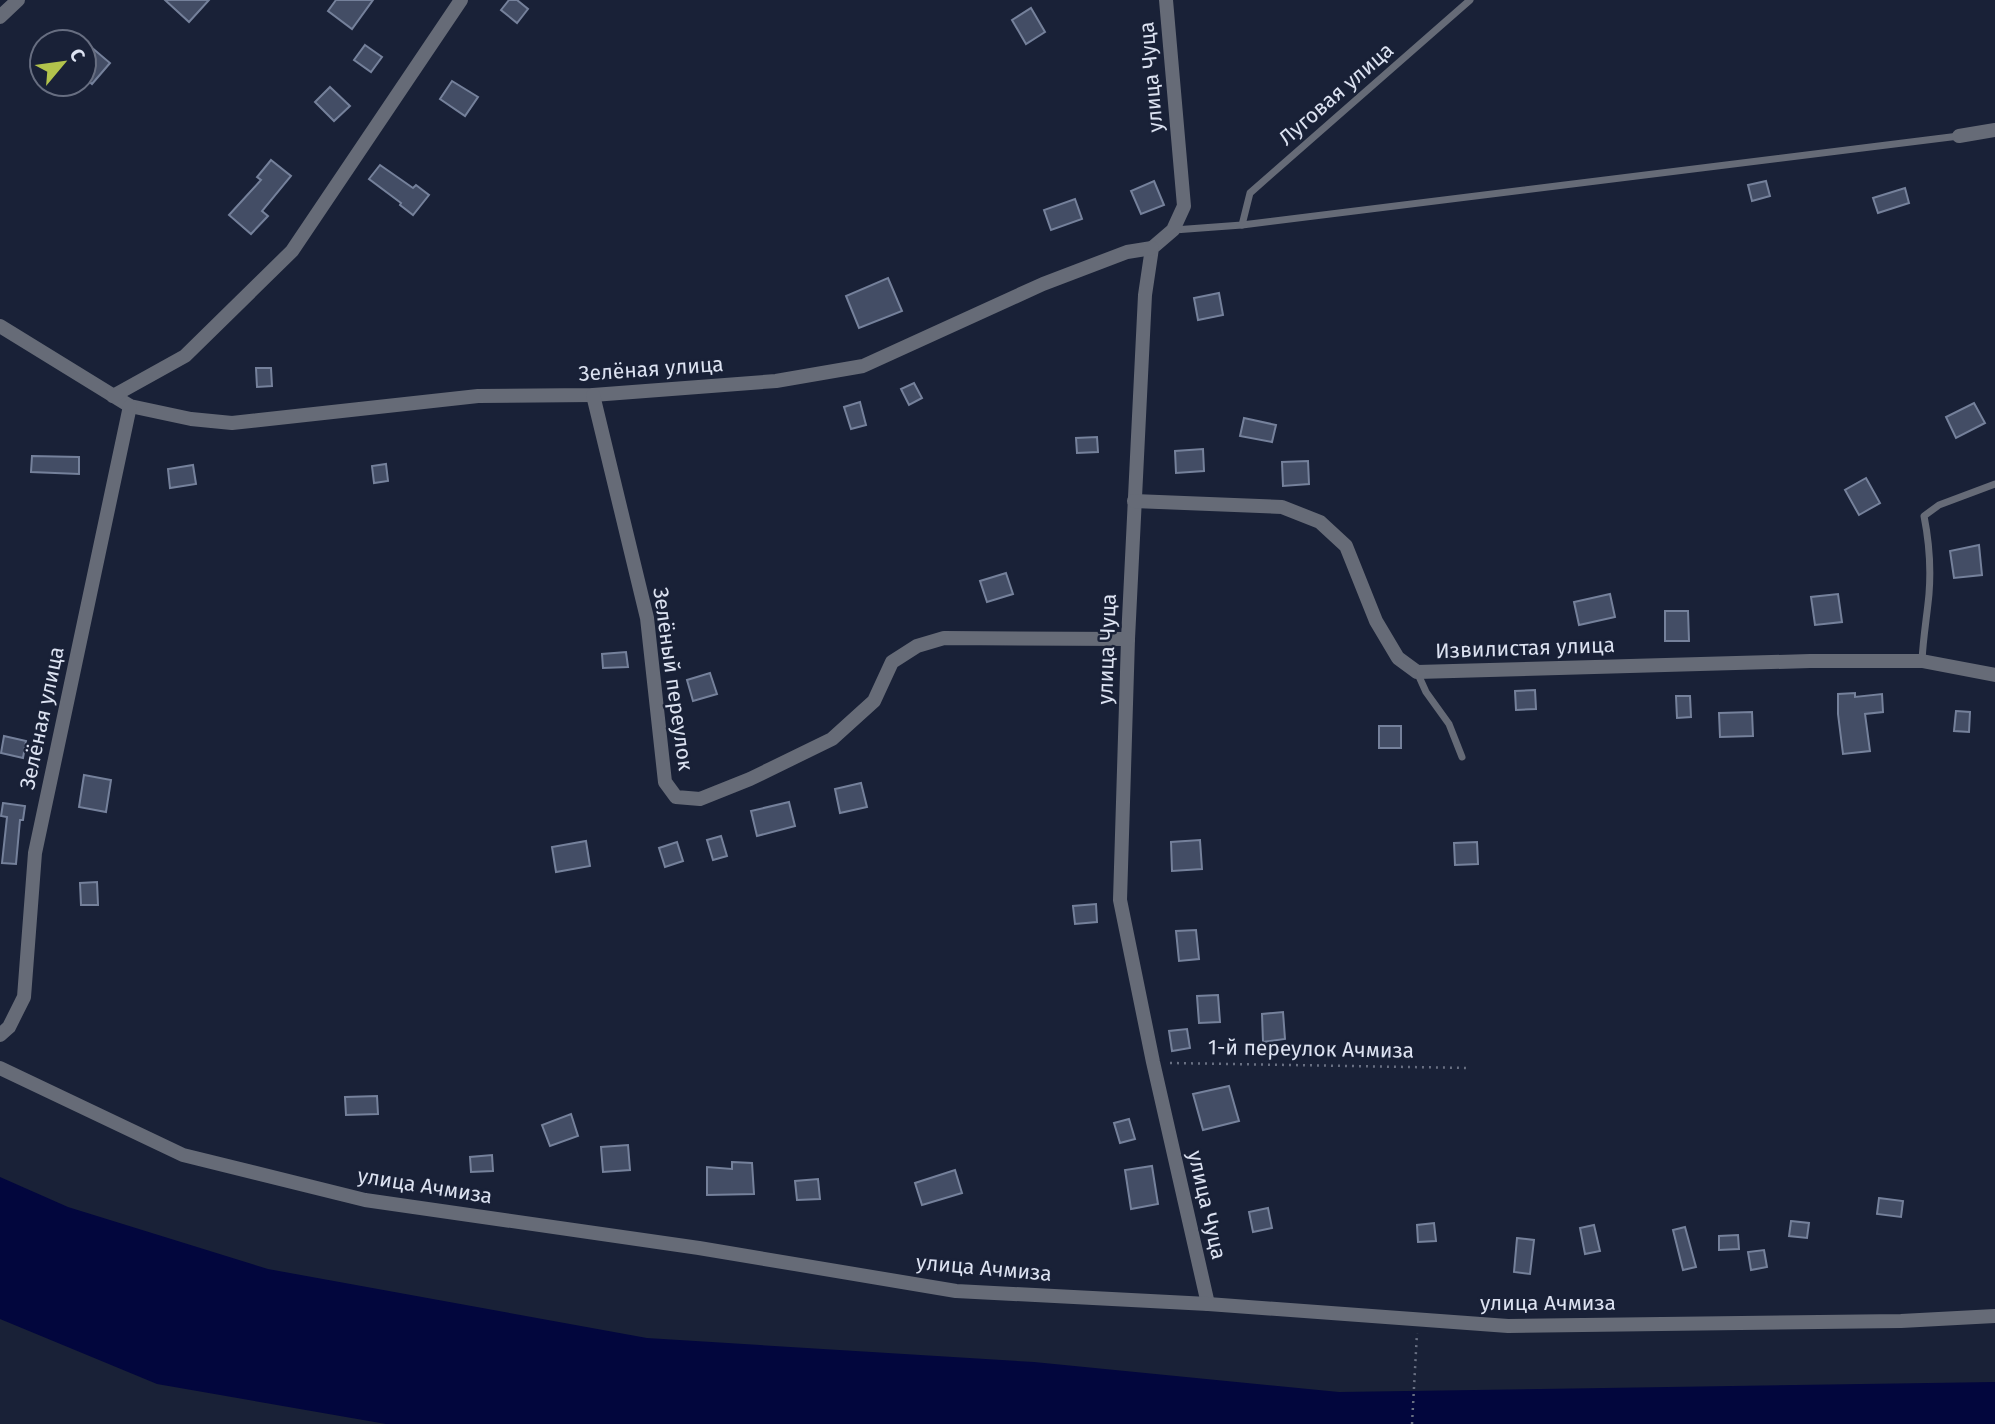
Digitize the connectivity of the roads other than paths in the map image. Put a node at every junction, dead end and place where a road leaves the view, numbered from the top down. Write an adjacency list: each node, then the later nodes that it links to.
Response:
1 (18, 0): 5 (street)
2 (461, 0): 13 (street)
3 (1166, 0): 9 (street, улица Чуца)
4 (1471, 0): 8 (lane, Луговая улица)
5 (0, 17)
6 (1995, 130): 7 (street)
7 (1959, 136): 8 (lane)
8 (1242, 225): 9 (lane)
9 (1173, 230): 10 (street)
10 (1152, 248): 12 (street, Зелёная улица); 16 (street, улица Чуца)
11 (0, 326): 13 (street, Зелёная улица)
12 (593, 395): 14 (street, Зелёная улица); 17 (street, Зелёный переулок)
13 (113, 396): 14 (street, Зелёная улица)
14 (130, 405): 22 (street, Зелёная улица)
15 (1995, 484): 18 (lane)
16 (1134, 501): 17 (street, улица Чуца); 19 (street, Извилистая улица)
17 (1128, 639): 24 (street, улица Чуца)
18 (1922, 662): 19 (street, Извилистая улица); 20 (street, Извилистая улица)
19 (1417, 672): 21 (lane)
20 (1995, 675)
21 (1462, 757)
22 (0, 1035)
23 (0, 1069): 24 (street, улица Ачмиза)
24 (1208, 1304): 25 (street, улица Ачмиза)
25 (1995, 1316)

